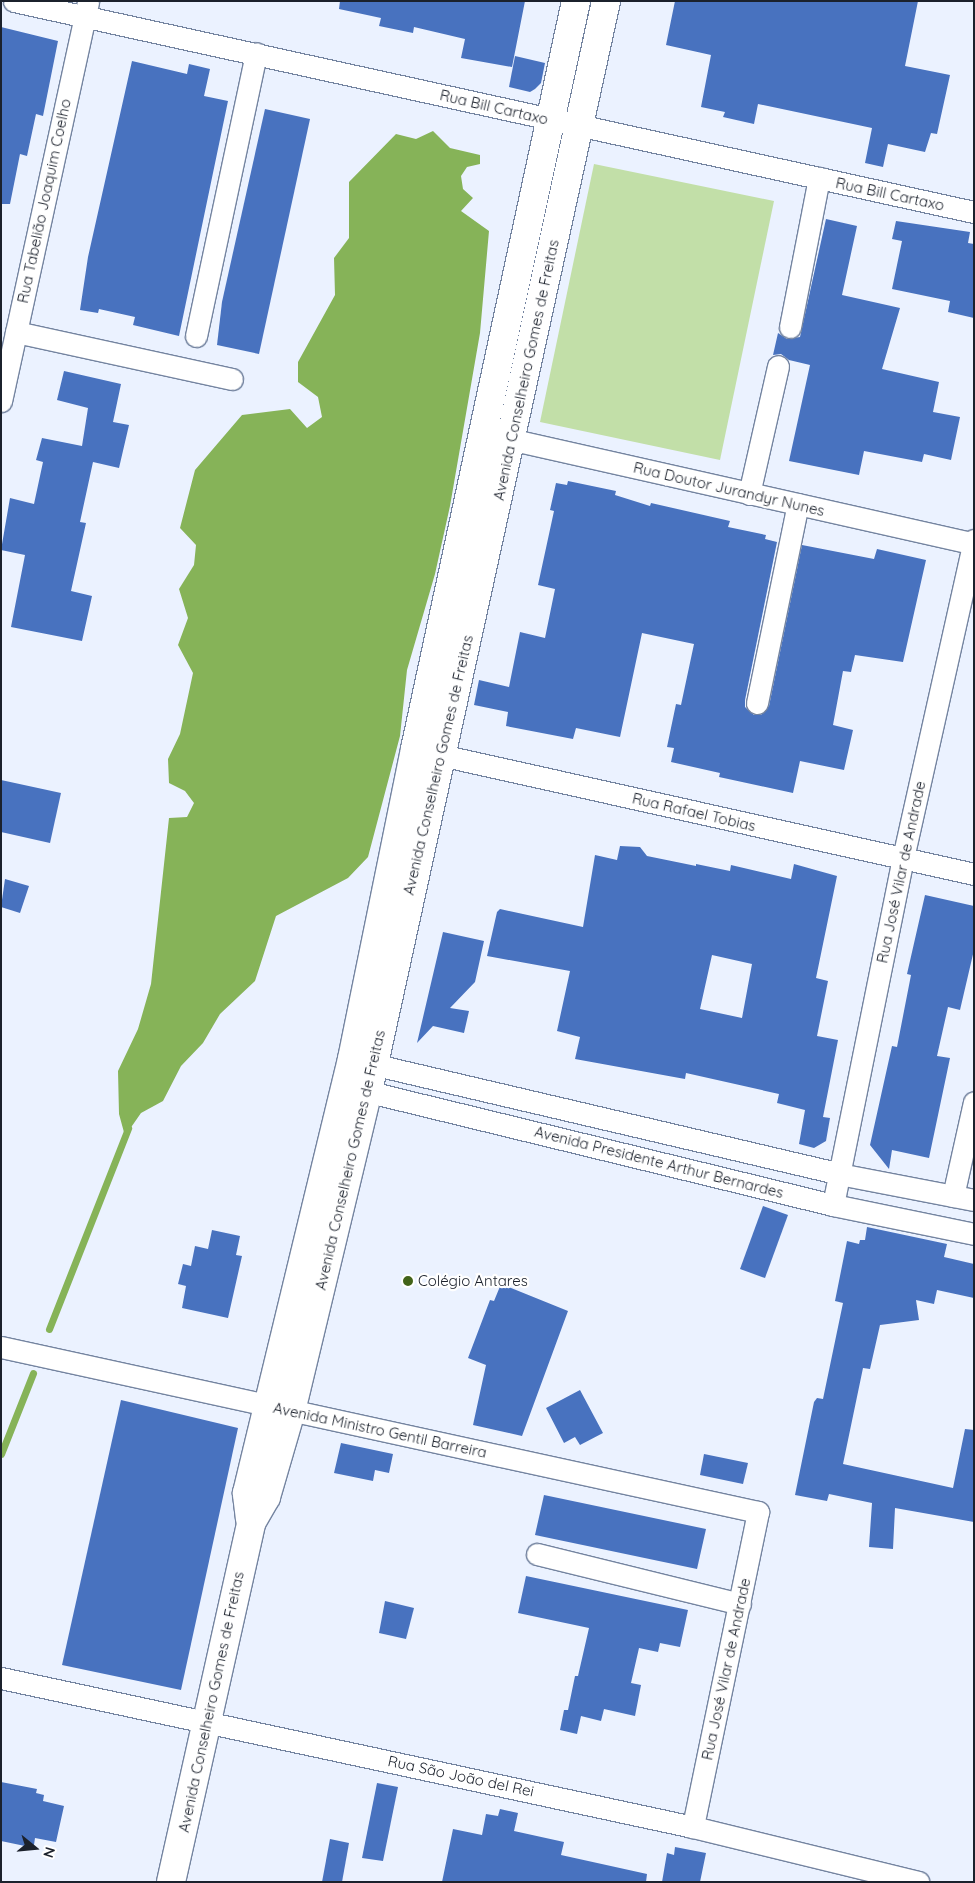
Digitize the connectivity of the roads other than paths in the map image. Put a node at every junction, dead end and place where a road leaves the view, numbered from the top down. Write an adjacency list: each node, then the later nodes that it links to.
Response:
1 (14, 1): 4 (street, Rua Bill Cartaxo)
2 (576, 1): 6 (street, Avenida Conselheiro Gomes de Freitas)
3 (606, 1): 7 (street, Avenida Conselheiro Gomes de Freitas)
4 (86, 8): 5 (street, Rua Bill Cartaxo); 11 (street, Rua Tabelião Joaquim Coelho)
5 (256, 53): 6 (street, Rua Bill Cartaxo); 12 (street)
6 (549, 120): 7 (street, Rua Bill Cartaxo); 16 (street, Avenida Conselheiro Gomes de Freitas)
7 (579, 126): 8 (street, Rua Bill Cartaxo); 17 (street, Avenida Conselheiro Gomes de Freitas)
8 (819, 178): 9 (street, Rua Bill Cartaxo); 10 (street)
9 (974, 212)
10 (790, 327)
11 (16, 332): 14 (street); 15 (street, Rua Tabelião Joaquim Coelho)
12 (196, 336)
13 (778, 366): 18 (street)
14 (232, 379)
15 (1, 401)
16 (484, 433): 17 (street, Rua Doutor Jurandyr Nunes); 22 (street, Avenida Conselheiro Gomes de Freitas)
17 (511, 440): 18 (street, Rua Doutor Jurandyr Nunes); 22 (street, Avenida Conselheiro Gomes de Freitas)
18 (749, 494): 19 (street, Rua Doutor Jurandyr Nunes)
19 (798, 504): 20 (street, Rua Doutor Jurandyr Nunes); 21 (street)
20 (974, 542): 23 (street, Rua José Vilar de Andrade)
21 (757, 703)
22 (428, 752): 23 (street, Rua Rafael Tobias); 25 (street, Avenida Conselheiro Gomes de Freitas)
23 (903, 858): 24 (street, Rua Rafael Tobias); 27 (street, Rua José Vilar de Andrade)
24 (974, 874)
25 (359, 1075): 27 (street, Avenida Presidente Arthur Bernardes); 29 (street, Avenida Presidente Arthur Bernardes); 32 (street, Avenida Conselheiro Gomes de Freitas)
26 (974, 1102): 28 (street)
27 (839, 1174): 28 (street, Avenida Presidente Arthur Bernardes); 29 (street, Rua José Vilar de Andrade)
28 (964, 1198)
29 (833, 1205): 30 (street, Avenida Presidente Arthur Bernardes)
30 (974, 1234)
31 (1, 1347): 32 (street, Avenida Ministro Gentil Barreira)
32 (280, 1408): 33 (street, Avenida Ministro Gentil Barreira); 37 (street, Avenida Conselheiro Gomes de Freitas)
33 (758, 1512): 35 (street, Rua José Vilar de Andrade)
34 (537, 1554): 35 (street)
35 (740, 1604): 38 (street, Rua José Vilar de Andrade)
36 (1, 1678): 37 (street, Rua São João del Rei)
37 (205, 1721): 38 (street, Rua São João del Rei); 39 (street, Avenida Conselheiro Gomes de Freitas)
38 (693, 1827): 40 (street, Rua São João del Rei)
39 (171, 1882)
40 (918, 1882)

